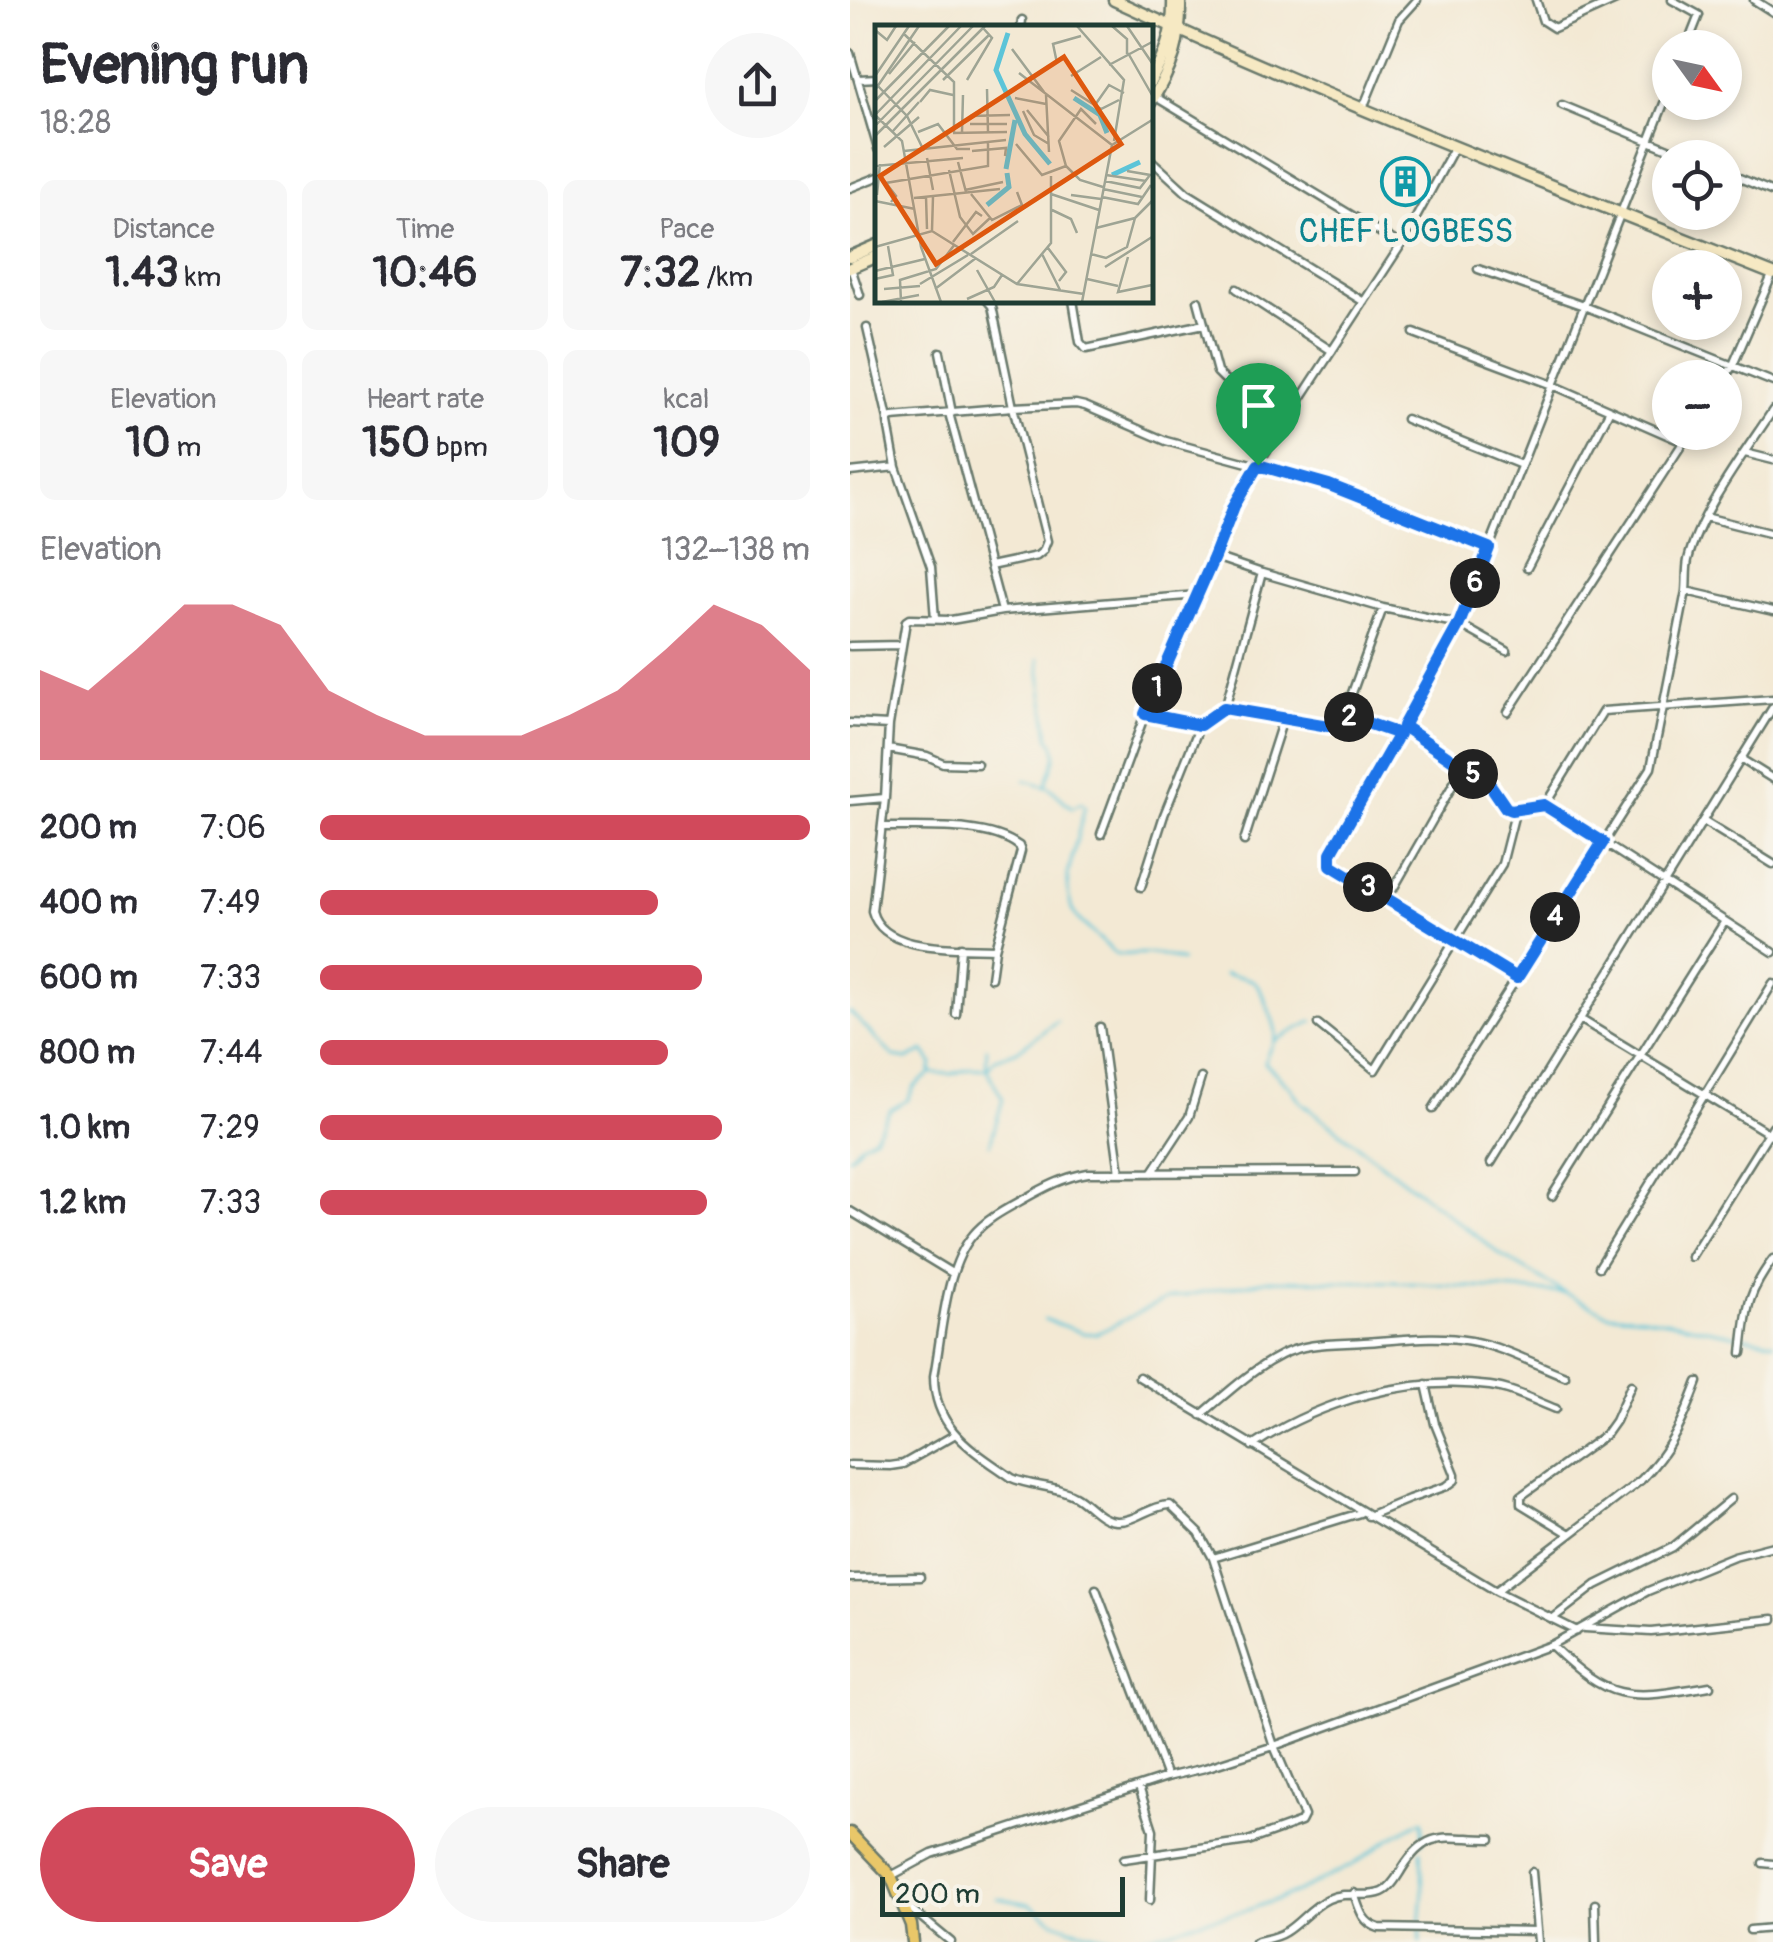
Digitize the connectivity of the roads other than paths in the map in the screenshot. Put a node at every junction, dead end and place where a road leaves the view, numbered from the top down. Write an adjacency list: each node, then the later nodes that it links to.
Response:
1 (1114, 0): 9 (main road)
2 (1176, 0): 9 (main road)
3 (1417, 0): 18 (street)
4 (1536, 0): 5 (street)
5 (1616, 0)
6 (1672, 0): 10 (street)
7 (1754, 0): 8 (street)
8 (1773, 12)
9 (1176, 29): 11 (main road); 18 (main road)
10 (1693, 30)
11 (1171, 50): 15 (main road); 16 (main road)
12 (851, 58): 14 (street)
13 (875, 78): 14 (street)
14 (858, 79): 20 (street)
15 (1152, 79)
16 (1152, 100): 31 (street)
17 (1562, 105): 21 (street)
18 (1363, 109): 23 (main road)
19 (1657, 120): 21 (street)
20 (875, 138)
21 (1649, 141): 22 (street); 29 (street)
22 (1652, 142)
23 (1454, 148): 29 (main road); 31 (street)
24 (1152, 162): 42 (street)
25 (875, 178): 27 (street)
26 (1742, 179): 28 (street)
27 (850, 188)
28 (1773, 192)
29 (1621, 214): 36 (main road); 43 (street)
30 (875, 246): 32 (main road)
31 (1402, 246): 42 (street)
32 (850, 257)
33 (875, 257): 34 (main road)
34 (850, 268): 38 (street)
35 (1478, 270): 43 (street)
36 (1773, 273): 50 (street)
37 (1237, 289): 47 (street)
38 (860, 295)
39 (989, 302): 54 (street)
40 (1073, 302): 44 (street)
41 (1198, 302): 44 (street)
42 (1364, 302): 47 (street)
43 (1584, 306): 49 (street); 53 (street)
44 (1204, 324): 58 (street)
45 (867, 328): 59 (street)
46 (1414, 333): 53 (street)
47 (1332, 351): 58 (street)
48 (940, 352): 57 (street)
49 (1718, 360)
50 (1736, 360)
51 (1742, 370): 52 (street)
52 (1773, 382)
53 (1555, 386): 55 (street); 66 (street); 82 (street)
54 (1013, 406): 57 (street); 65 (street); 73 (street)
55 (1610, 410): 61 (street); 74 (street)
56 (1773, 410): 63 (street)
57 (950, 413): 59 (street); 73 (street)
58 (1288, 418): 65 (street)
59 (888, 419): 67 (street)
60 (1406, 419): 66 (street)
61 (1652, 428)
62 (1678, 450): 90 (street)
63 (1745, 453): 64 (street); 69 (street)
64 (1773, 460)
65 (1258, 465): 71 (street); 72 (street)
66 (1522, 465): 71 (street)
67 (896, 468): 68 (street); 81 (street)
68 (850, 472)
69 (1705, 517): 70 (street); 76 (street)
70 (1773, 534)
71 (1489, 548): 82 (street)
72 (1214, 557): 75 (street); 77 (street)
73 (990, 566): 79 (street)
74 (1528, 568)
75 (1262, 573): 78 (street); 88 (street)
76 (1686, 591): 80 (street); 89 (street)
77 (1198, 596): 79 (street); 91 (street)
78 (1383, 608): 82 (street); 92 (street)
79 (1002, 611): 81 (street)
80 (1773, 611)
81 (934, 619): 83 (street)
82 (1460, 624): 85 (street); 97 (street)
83 (902, 645): 84 (street); 95 (street)
84 (850, 646)
85 (1507, 652)
86 (1773, 699): 89 (street)
87 (1773, 707): 100 (street)
88 (1224, 708): 93 (street); 96 (street)
89 (1662, 708): 106 (street); 112 (street)
90 (1508, 712)
91 (1145, 714): 96 (street); 110 (street)
92 (1344, 715): 93 (street); 98 (street)
93 (1283, 718): 111 (street)
94 (850, 723): 95 (street)
95 (890, 725): 99 (street)
96 (1200, 725): 115 (street)
97 (1403, 726): 98 (street); 102 (street)
98 (1399, 734): 116 (street)
99 (888, 749): 101 (street); 104 (street)
100 (1741, 759): 103 (street); 108 (street)
101 (977, 764)
102 (1463, 766): 107 (street); 116 (street)
103 (1773, 779)
104 (885, 798): 105 (street); 109 (street)
105 (850, 802)
106 (1544, 805): 107 (street); 112 (street)
107 (1516, 809): 118 (street)
108 (1703, 821): 113 (street); 114 (street)
109 (882, 827): 119 (street); 120 (street)
110 (1101, 834)
111 (1244, 841)
112 (1603, 842): 114 (street); 123 (street)
113 (1773, 864)
114 (1664, 882): 117 (street); 126 (street)
115 (1141, 887)
116 (1388, 898): 118 (street)
117 (1725, 921): 121 (street); 129 (street)
118 (1456, 940): 123 (street); 127 (street)
119 (961, 947): 120 (street); 125 (street)
120 (995, 949): 122 (street)
121 (1773, 952)
122 (991, 978)
123 (1517, 978): 132 (street)
124 (1773, 983): 131 (street)
125 (956, 1014)
126 (1580, 1019): 129 (street); 134 (street)
127 (1318, 1024)
128 (1100, 1027): 137 (street)
129 (1641, 1056): 131 (street); 138 (street)
130 (1201, 1078): 135 (street)
131 (1704, 1094): 133 (street); 142 (street)
132 (1432, 1109)
133 (1772, 1132): 140 (street)
134 (1491, 1163)
135 (1152, 1172): 136 (street); 137 (street)
136 (1355, 1172)
137 (1120, 1173): 143 (street)
138 (1552, 1196)
139 (850, 1211): 143 (street)
140 (1691, 1257)
141 (1773, 1259): 144 (street)
142 (1599, 1267)
143 (952, 1273): 152 (street)
144 (1742, 1352)
145 (1564, 1376): 151 (street)
146 (1139, 1377): 151 (street)
147 (1698, 1382): 157 (street)
148 (1426, 1384): 150 (street); 153 (street); 156 (street)
149 (1631, 1386): 157 (street)
150 (1556, 1409)
151 (1201, 1415): 153 (street)
152 (954, 1434): 154 (street); 159 (street)
153 (1252, 1446): 156 (street)
154 (850, 1464)
155 (1731, 1499): 164 (street)
156 (1365, 1514): 159 (street); 163 (street)
157 (1570, 1534): 163 (street)
158 (1773, 1546): 166 (street)
159 (1213, 1558): 169 (street)
160 (920, 1577): 161 (street)
161 (850, 1578)
162 (1096, 1589): 170 (street)
163 (1496, 1591): 164 (street)
164 (1552, 1619): 166 (street)
165 (1773, 1620): 166 (street)
166 (1580, 1630): 167 (street)
167 (1551, 1645): 168 (street); 169 (street)
168 (1710, 1686)
169 (1274, 1746): 170 (street); 174 (street)
170 (1167, 1777): 171 (street)
171 (1139, 1787): 174 (street); 179 (street)
172 (850, 1833): 179 (main road)
173 (1490, 1839): 180 (street)
174 (1152, 1854): 175 (street); 182 (street)
175 (1124, 1859)
176 (1763, 1864): 177 (street)
177 (1773, 1864)
178 (1532, 1872): 185 (street)
179 (891, 1876): 181 (main road)
180 (1354, 1893): 185 (street); 187 (street)
181 (900, 1900): 188 (main road); 189 (street)
182 (1150, 1900)
183 (1595, 1904): 191 (street)
184 (1773, 1928): 186 (street)
185 (1537, 1930): 190 (street)
186 (1750, 1930)
187 (1260, 1941)
188 (913, 1942)
189 (951, 1942)
190 (1538, 1942)
191 (1596, 1942)

